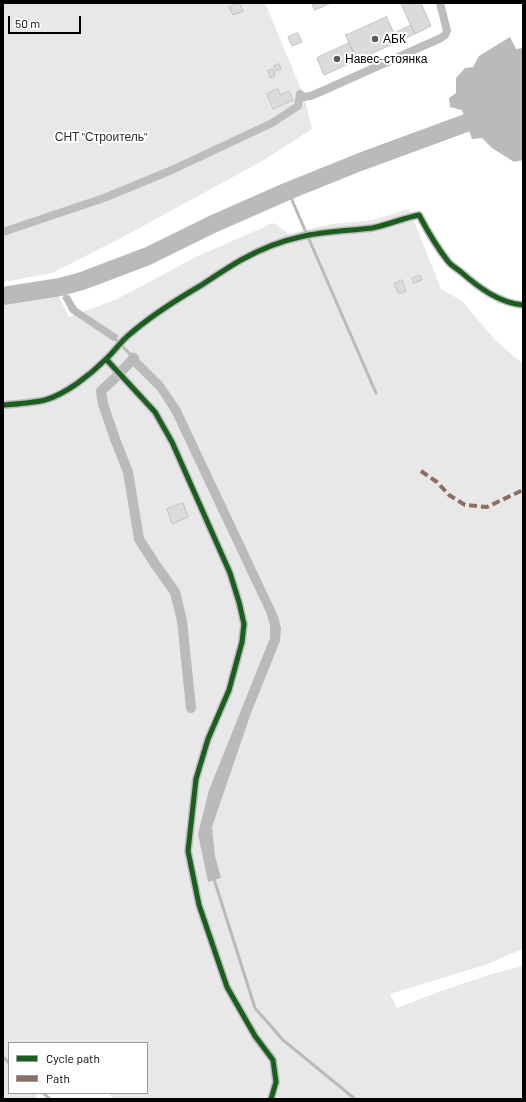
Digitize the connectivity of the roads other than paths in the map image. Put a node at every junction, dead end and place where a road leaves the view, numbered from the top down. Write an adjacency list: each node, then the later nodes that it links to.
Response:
1 (440, 3): 2 (street)
2 (3, 232)
3 (523, 304): 4 (street)
4 (106, 359): 5 (street); 6 (street)
5 (3, 405)
6 (271, 1099)

